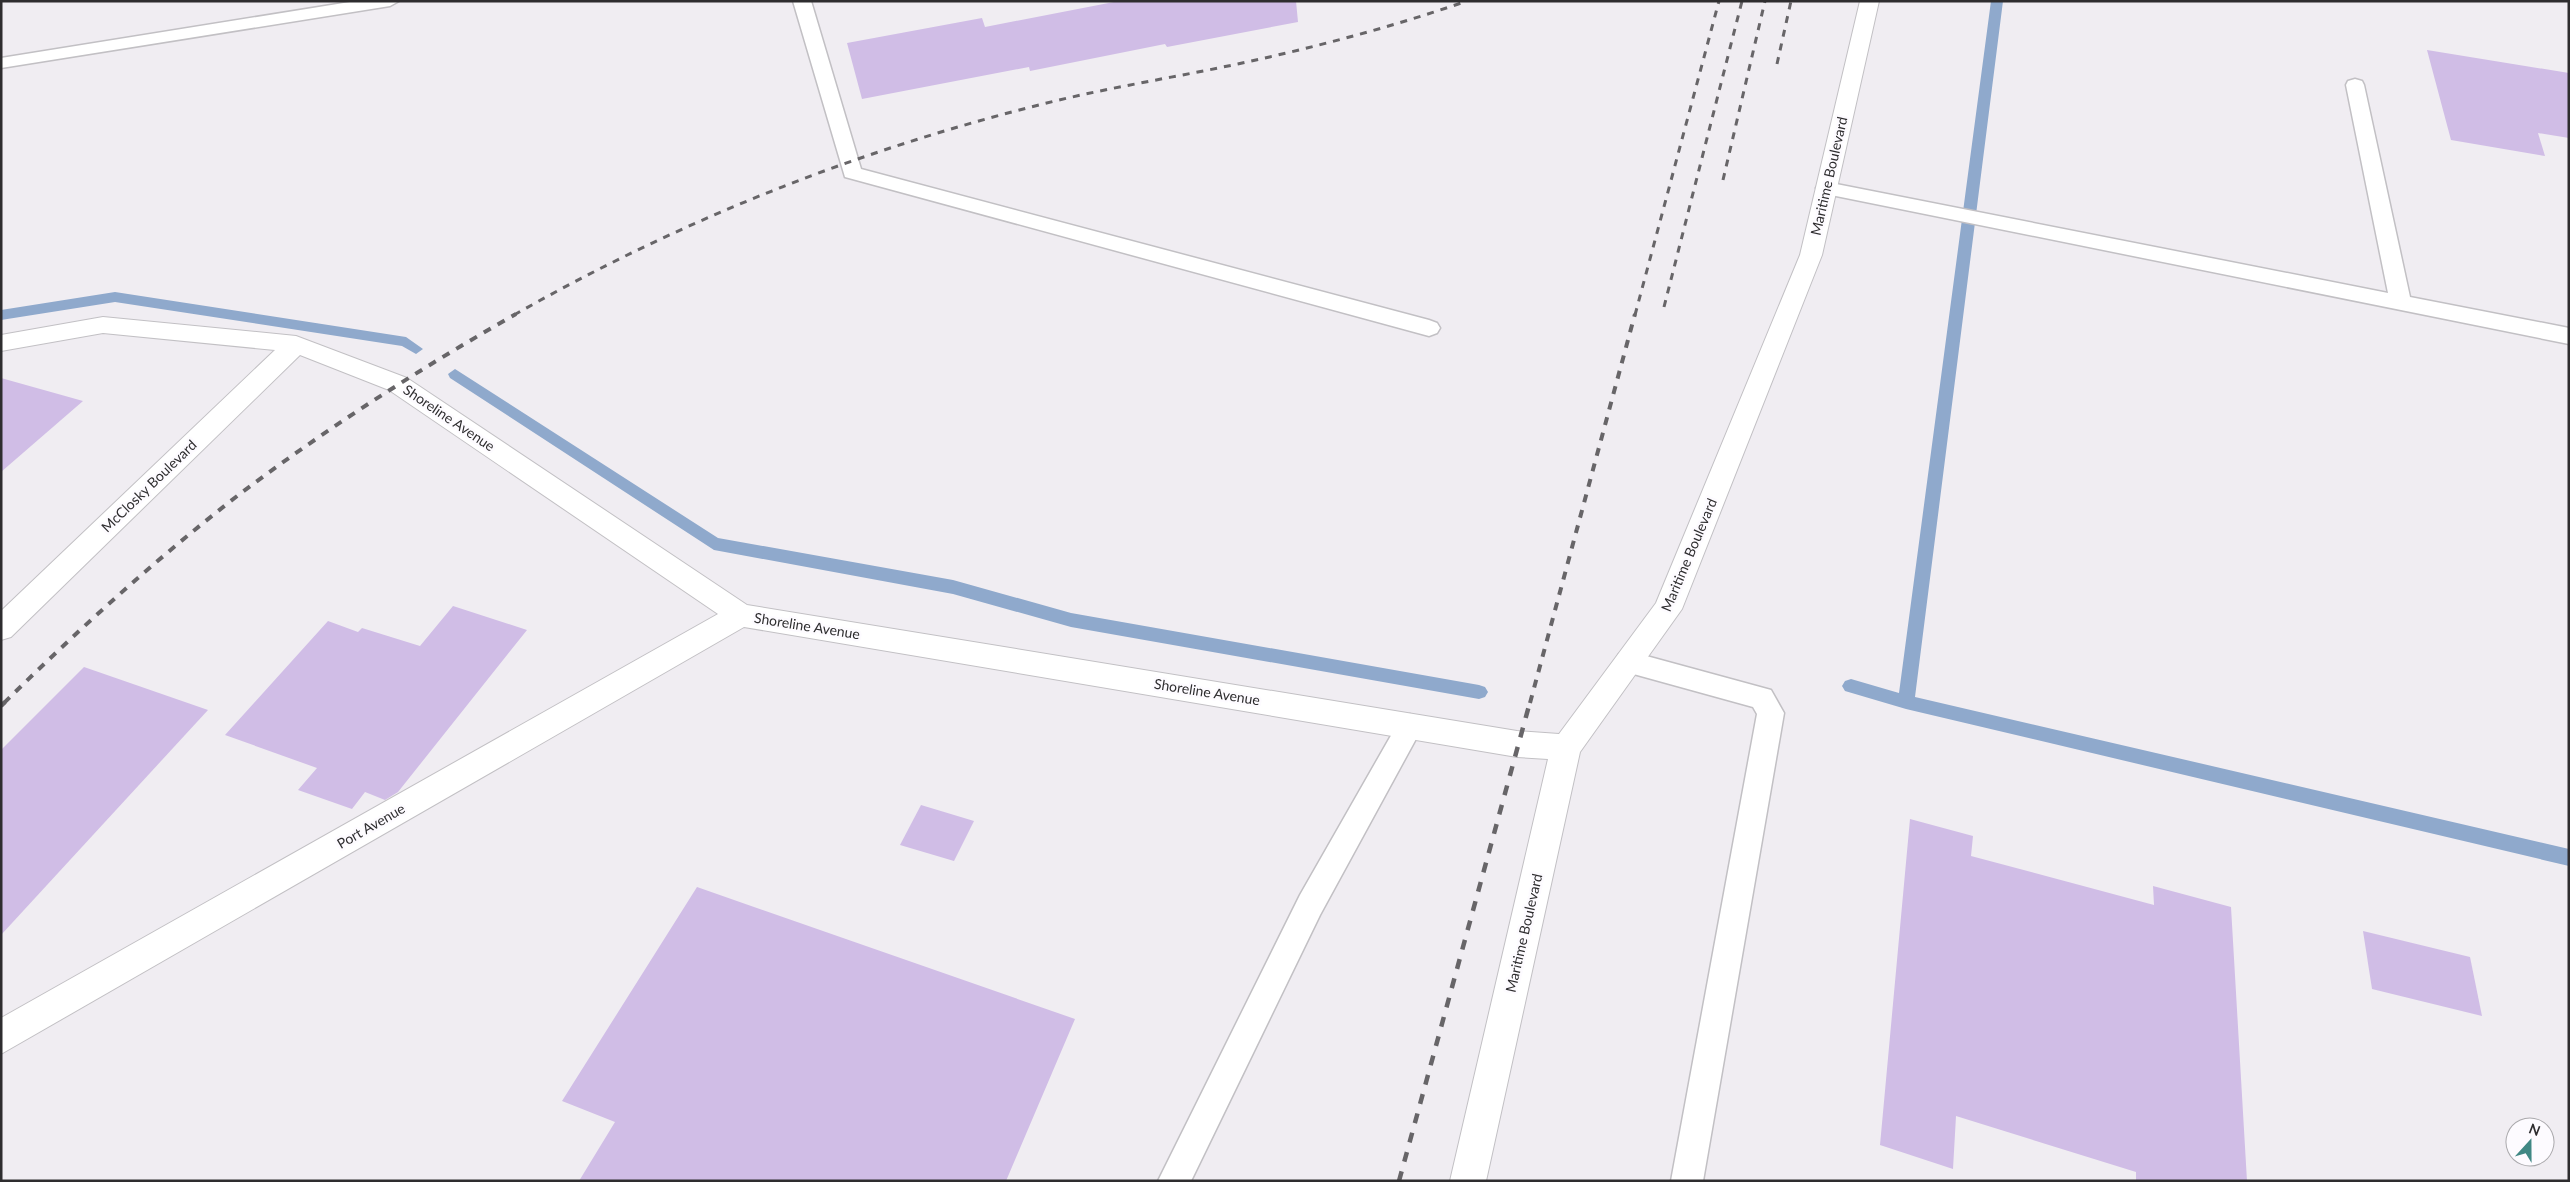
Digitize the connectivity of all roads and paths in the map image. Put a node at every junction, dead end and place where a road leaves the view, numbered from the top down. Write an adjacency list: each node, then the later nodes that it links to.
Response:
1 (390, 1): 4 (lane)
2 (802, 1): 8 (lane)
3 (1870, 1): 6 (street, Maritime Boulevard)
4 (1, 63)
5 (2354, 85): 7 (lane)
6 (1826, 188): 7 (lane); 14 (street, Maritime Boulevard)
7 (2401, 303): 9 (lane)
8 (1429, 328)
9 (2569, 336)
10 (1, 343): 11 (street, Shoreline Avenue)
11 (296, 344): 12 (street, Shoreline Avenue); 13 (street, McClosky Boulevard)
12 (741, 615): 15 (street, Shoreline Avenue); 17 (street, Port Avenue)
13 (1, 629)
14 (1628, 662): 16 (street, Maritime Boulevard); 20 (lane)
15 (1410, 726): 16 (street, Shoreline Avenue); 18 (lane)
16 (1566, 747): 19 (street, Maritime Boulevard)
17 (1, 1036)
18 (1174, 1181)
19 (1468, 1181)
20 (1687, 1181)

